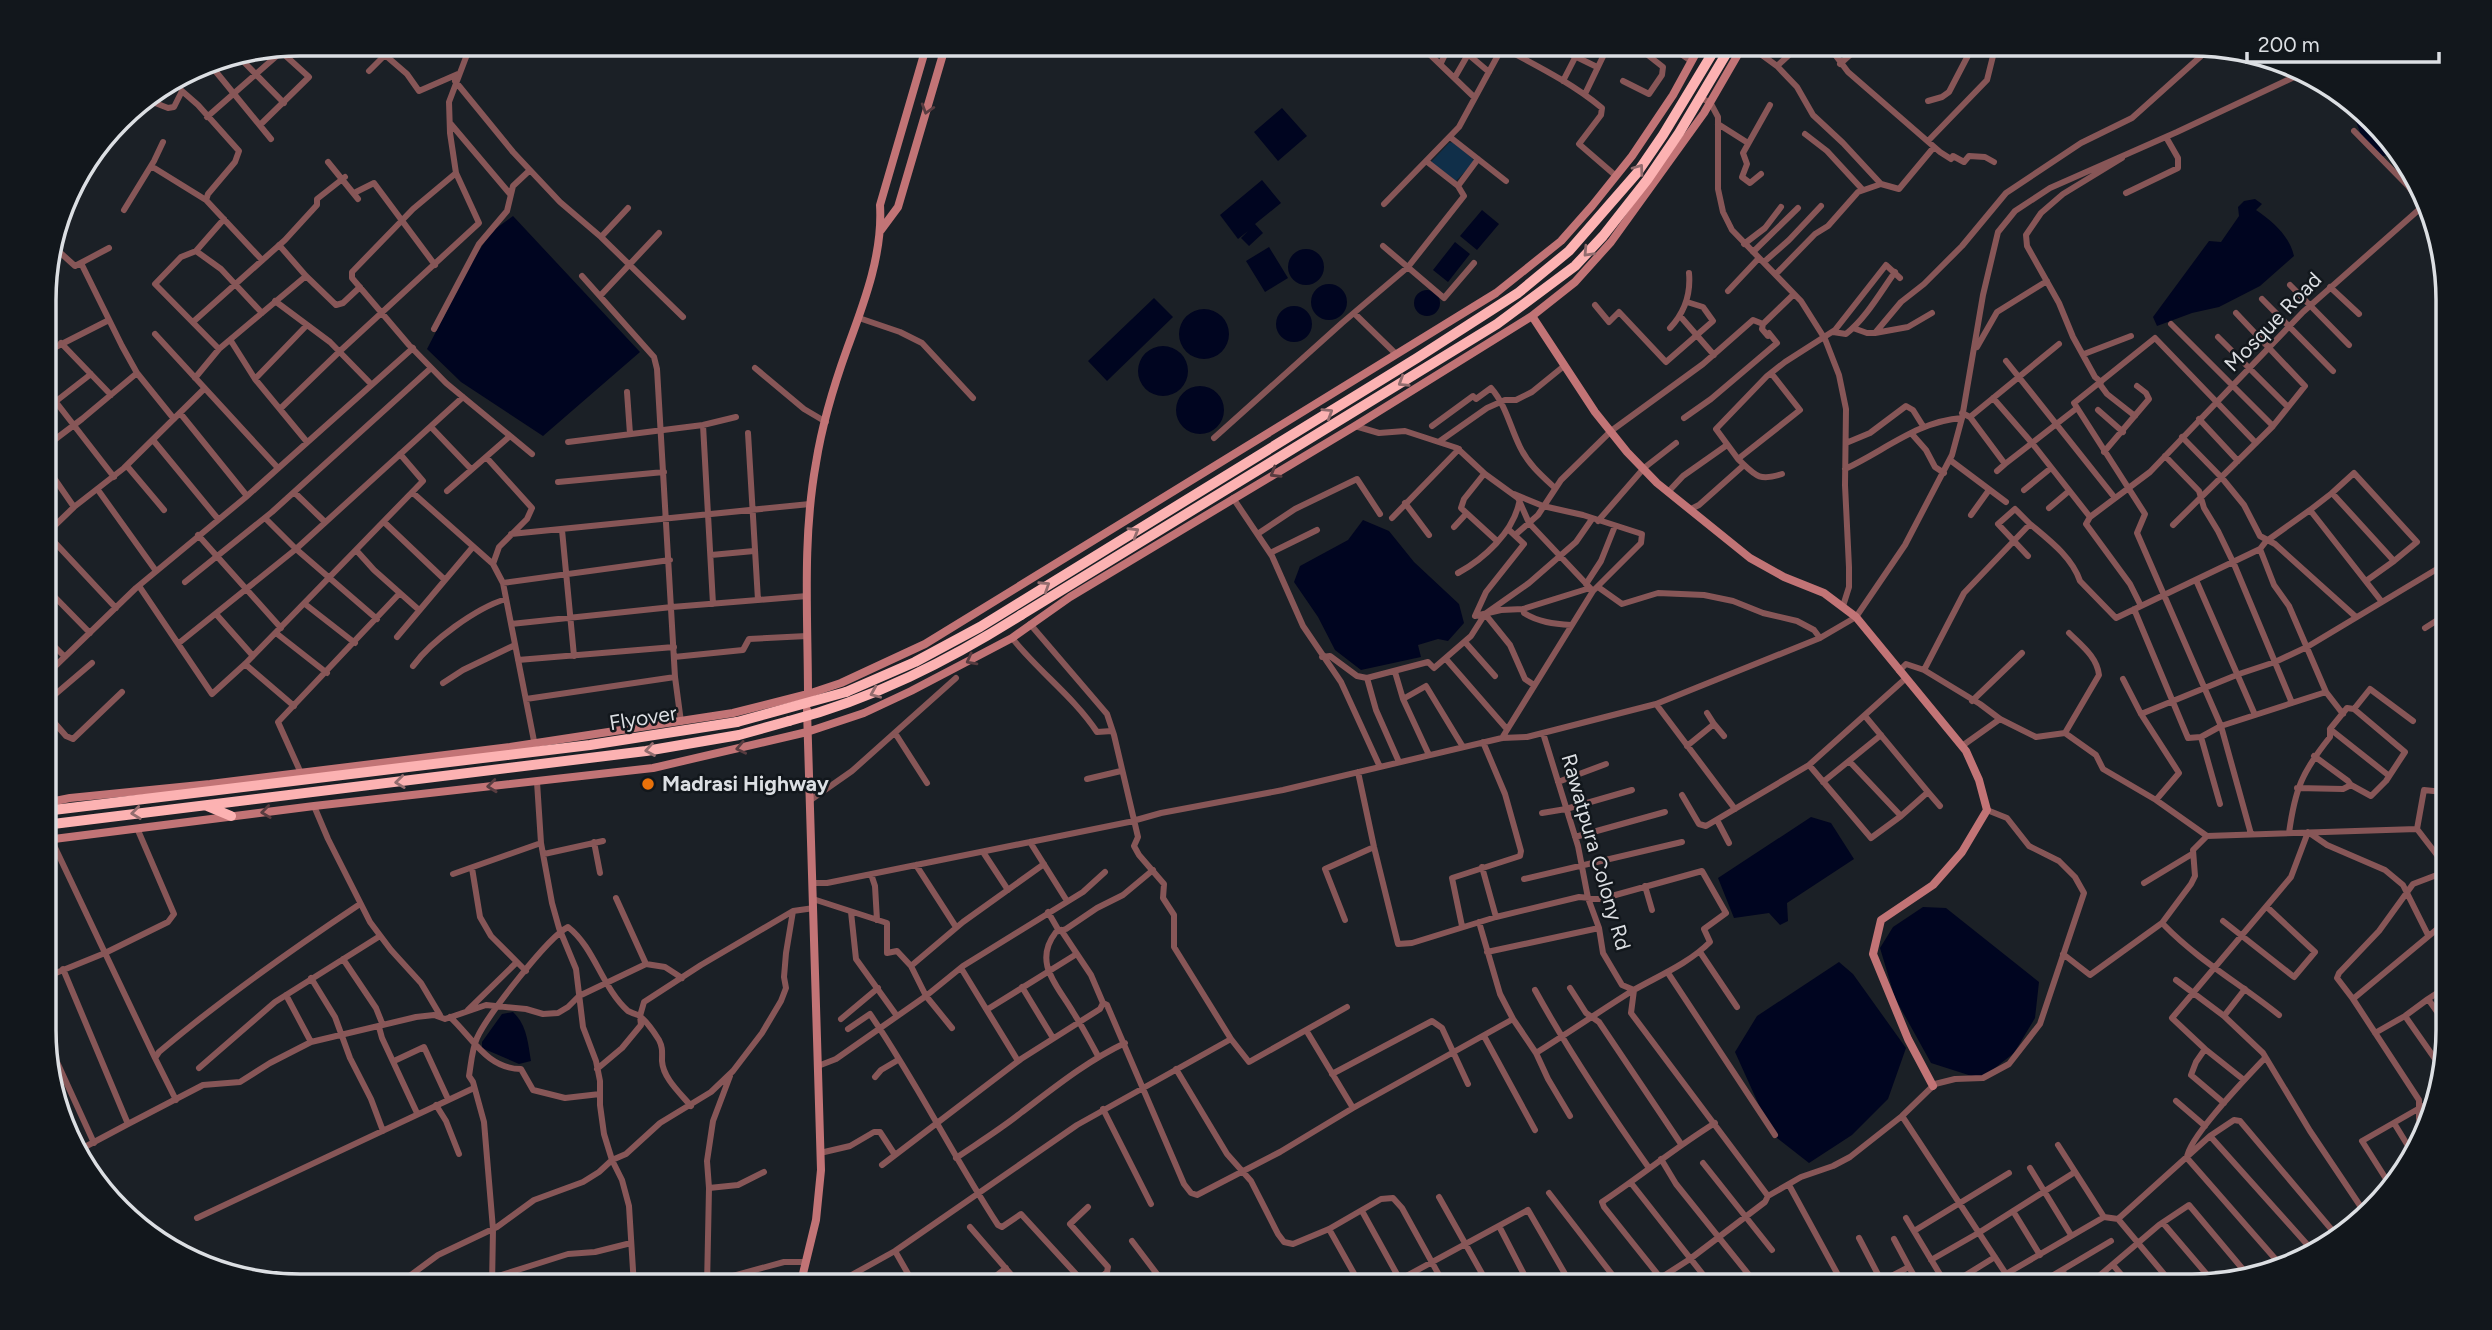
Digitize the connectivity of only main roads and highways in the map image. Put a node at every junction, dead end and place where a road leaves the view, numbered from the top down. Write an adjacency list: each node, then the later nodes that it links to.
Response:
1 (1711, 56): 4 (highway, Flyover)
2 (1726, 56): 7 (highway, Flyover, one-way to 7)
3 (1673, 95): 4 (highway)
4 (1684, 101): 6 (highway, Flyover, one-way to 4)
5 (1070, 555): 6 (highway)
6 (1076, 567): 7 (highway, Flyover, one-way to 6)
7 (1018, 610): 9 (highway, Flyover, bridge); 10 (highway, Flyover, one-way to 10, bridge)
8 (196, 785): 9 (highway)
9 (182, 795): 11 (highway, Flyover)
10 (204, 805): 12 (highway); 13 (highway, Flyover, one-way to 13)
11 (56, 810)
12 (231, 816)
13 (56, 824)

